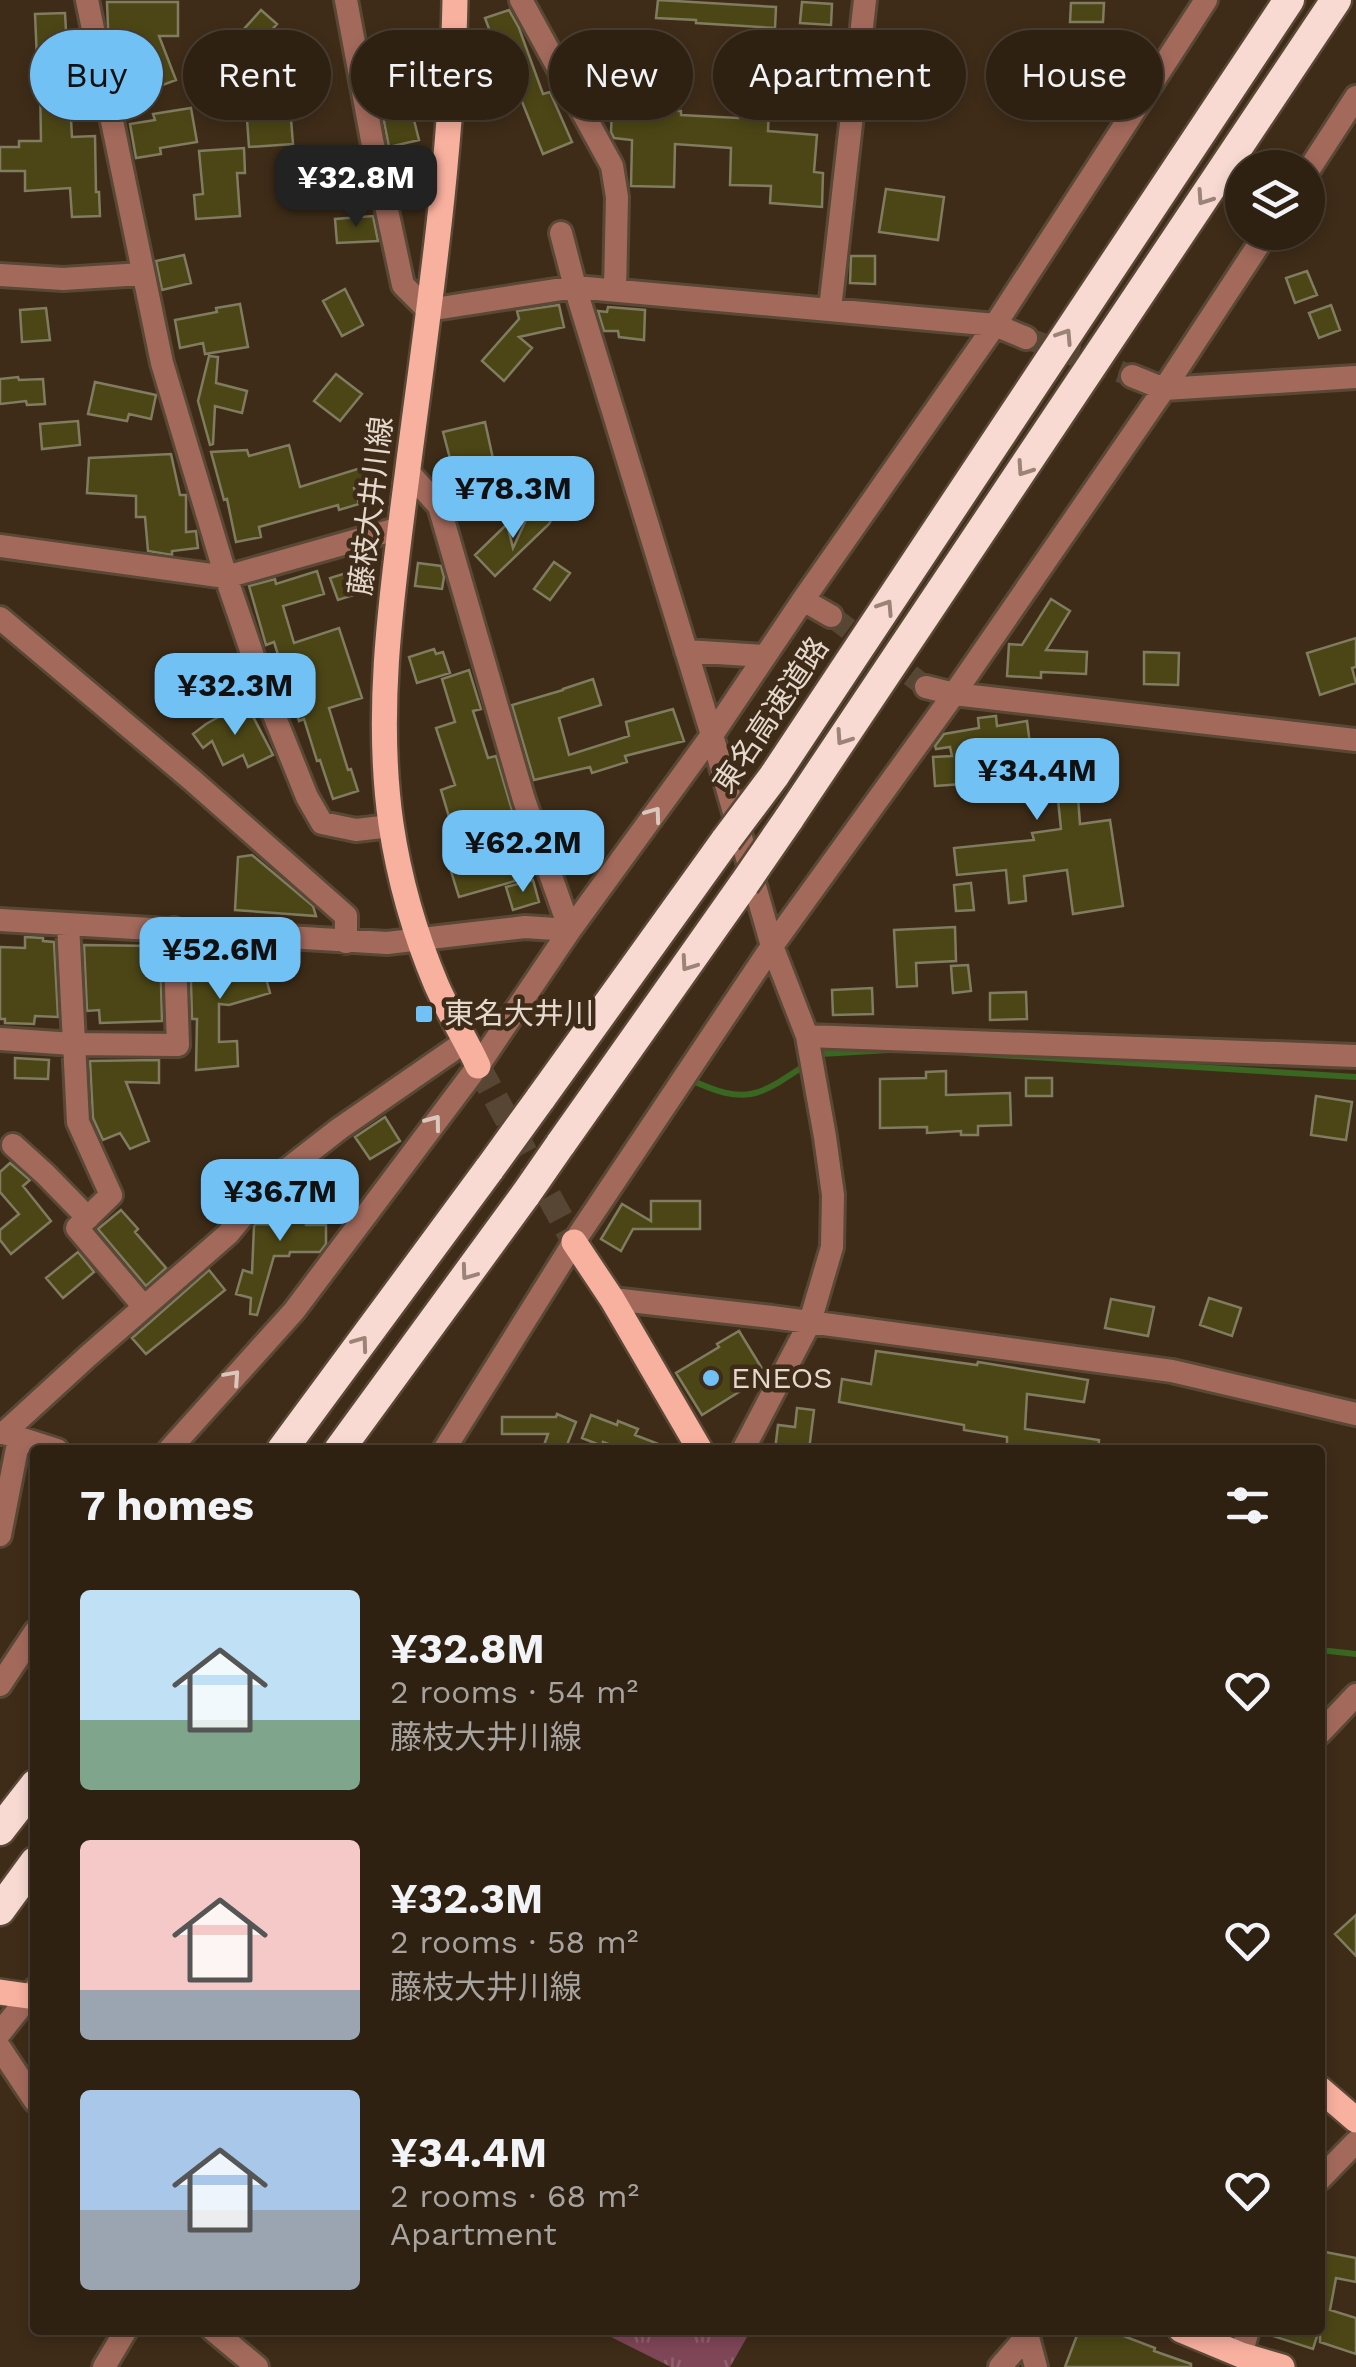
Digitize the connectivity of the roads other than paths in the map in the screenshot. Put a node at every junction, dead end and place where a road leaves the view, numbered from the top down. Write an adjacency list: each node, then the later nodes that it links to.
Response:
1 (87, 0): 13 (street)
2 (346, 0): 18 (street)
3 (455, 0): 18 (main road, 藤枝大井川線)
4 (521, 0): 16 (street)
5 (865, 0): 17 (street)
6 (1206, 0): 19 (street)
7 (1288, 0): 61 (highway, 東名高速道路, one-way to 7, bridge)
8 (1336, 0): 62 (highway, one-way to 62, bridge)
9 (1356, 97): 10 (street)
10 (1321, 150)
11 (561, 233): 15 (street)
12 (1255, 250): 23 (street)
13 (142, 274): 14 (street); 27 (street)
14 (0, 275)
15 (575, 287): 16 (street); 18 (street); 31 (street)
16 (615, 290): 17 (street)
17 (830, 308): 19 (street)
18 (428, 310): 24 (main road, 藤枝大井川線)
19 (996, 325): 20 (street); 28 (street)
20 (1026, 338)
21 (1132, 376): 23 (street)
22 (1356, 377): 23 (street)
23 (1164, 389): 34 (street)
24 (408, 472): 25 (main road, 藤枝大井川線); 41 (street)
25 (400, 528): 27 (street); 37 (main road, 藤枝大井川線)
26 (0, 546): 27 (street)
27 (226, 577): 37 (street)
28 (803, 600): 29 (street); 32 (street)
29 (831, 616)
30 (0, 618): 43 (street)
31 (686, 650): 32 (street); 35 (street)
32 (765, 656): 35 (street)
33 (926, 688): 34 (street)
34 (954, 694): 36 (street); 44 (street)
35 (712, 735): 41 (street, one-way to 35); 44 (street)
36 (1356, 740)
37 (392, 826): 42 (main road, 藤枝大井川線)
38 (0, 920): 39 (street)
39 (68, 924): 40 (street); 48 (street)
40 (174, 929): 43 (street); 48 (street)
41 (570, 930): 42 (street); 50 (street)
42 (418, 938): 43 (street); 47 (main road, 藤枝大井川線)
43 (346, 942)
44 (772, 946): 45 (street); 53 (street)
45 (807, 1036): 49 (street); 56 (street)
46 (0, 1040): 48 (street)
47 (466, 1041): 50 (main road, 藤枝大井川線); 55 (street)
48 (72, 1044): 52 (street)
49 (1356, 1056)
50 (478, 1066): 60 (street, one-way to 50)
51 (13, 1144): 52 (street)
52 (88, 1218): 55 (street)
53 (574, 1242): 54 (main road); 63 (street)
54 (612, 1299): 56 (street); 64 (main road)
55 (144, 1307): 58 (street)
56 (810, 1322): 57 (street); 65 (street)
57 (1356, 1414)
58 (8, 1435): 59 (street); 66 (street)
59 (41, 1445)
60 (173, 1445)
61 (286, 1445)
62 (343, 1445)
63 (447, 1445)
64 (697, 1445)
65 (746, 1445)
66 (0, 1535)
67 (19, 1643): 68 (street)
68 (0, 1686)
69 (1356, 1695): 70 (street)
70 (1325, 1728)
71 (30, 1787): 73 (highway)
72 (30, 1789): 74 (highway)
73 (0, 1816)
74 (0, 1830)
75 (30, 1869): 76 (highway)
76 (4, 1906)
77 (0, 1992): 78 (main road)
78 (30, 1994)
79 (30, 1998): 80 (street)
80 (0, 2033)
81 (0, 2048): 82 (street)
82 (30, 2093)
83 (1325, 2093): 84 (main road)
84 (1356, 2120)
85 (1356, 2142): 86 (street)
86 (1325, 2173)
87 (123, 2335): 93 (street)
88 (219, 2335): 94 (street)
89 (1024, 2335): 95 (street)
90 (1027, 2335): 96 (street)
91 (1208, 2335): 92 (main road)
92 (1245, 2342): 97 (main road)
93 (104, 2367)
94 (257, 2367)
95 (1000, 2367)
96 (1036, 2367)
97 (1282, 2367)

